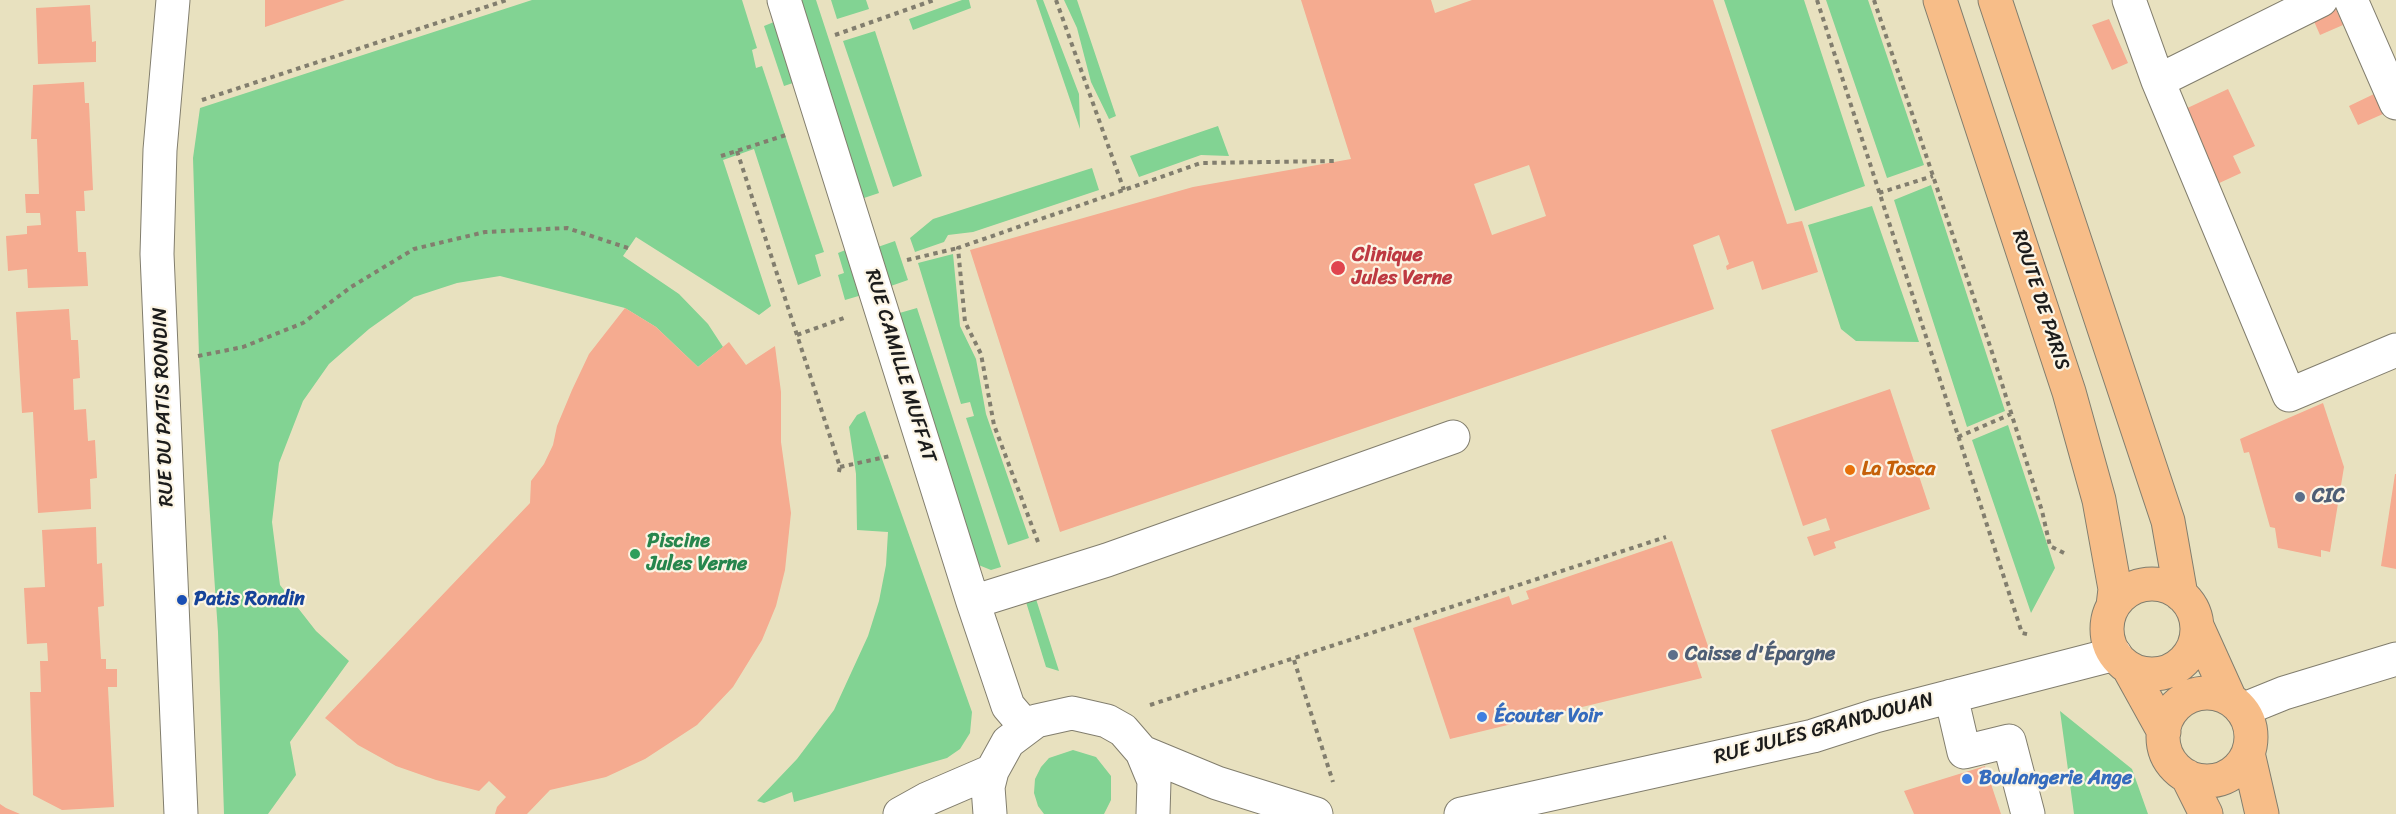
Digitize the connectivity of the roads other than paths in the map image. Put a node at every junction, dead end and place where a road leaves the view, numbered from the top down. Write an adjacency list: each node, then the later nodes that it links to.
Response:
1 (173, 0): 26 (street, RUE DU PATIS RONDIN)
2 (784, 0): 13 (street, RUE CAMILLE MUFFAT)
3 (1940, 0): 14 (main road, ROUTE DE PARIS)
4 (1995, 0): 12 (main road)
5 (2129, 0): 8 (street)
6 (2320, 0): 8 (street)
7 (2351, 0): 9 (street)
8 (2158, 81): 10 (street)
9 (2396, 103)
10 (2396, 350)
11 (1453, 438): 13 (street)
12 (2181, 595): 14 (main road); 15 (main road)
13 (973, 602): 20 (street, RUE CAMILLE MUFFAT)
14 (2113, 606): 17 (main road)
15 (2197, 626): 17 (main road); 19 (main road)
16 (2396, 659): 19 (street)
17 (2122, 661): 18 (street, RUE JULES GRANDJOUAN); 21 (main road)
18 (1951, 696): 31 (street, RUE JULES GRANDJOUAN); 32 (street)
19 (2236, 705): 21 (main road); 23 (main road)
20 (1026, 728): 22 (street); 24 (street)
21 (2164, 732): 25 (main road)
22 (1142, 752): 29 (street); 30 (street)
23 (2248, 753): 25 (main road); 34 (main road)
24 (992, 771): 27 (street); 28 (street)
25 (2187, 776): 33 (main road)
26 (181, 814)
27 (900, 814)
28 (990, 814)
29 (1154, 814)
30 (1316, 814)
31 (1461, 814)
32 (2028, 814)
33 (2206, 814)
34 (2262, 814)

